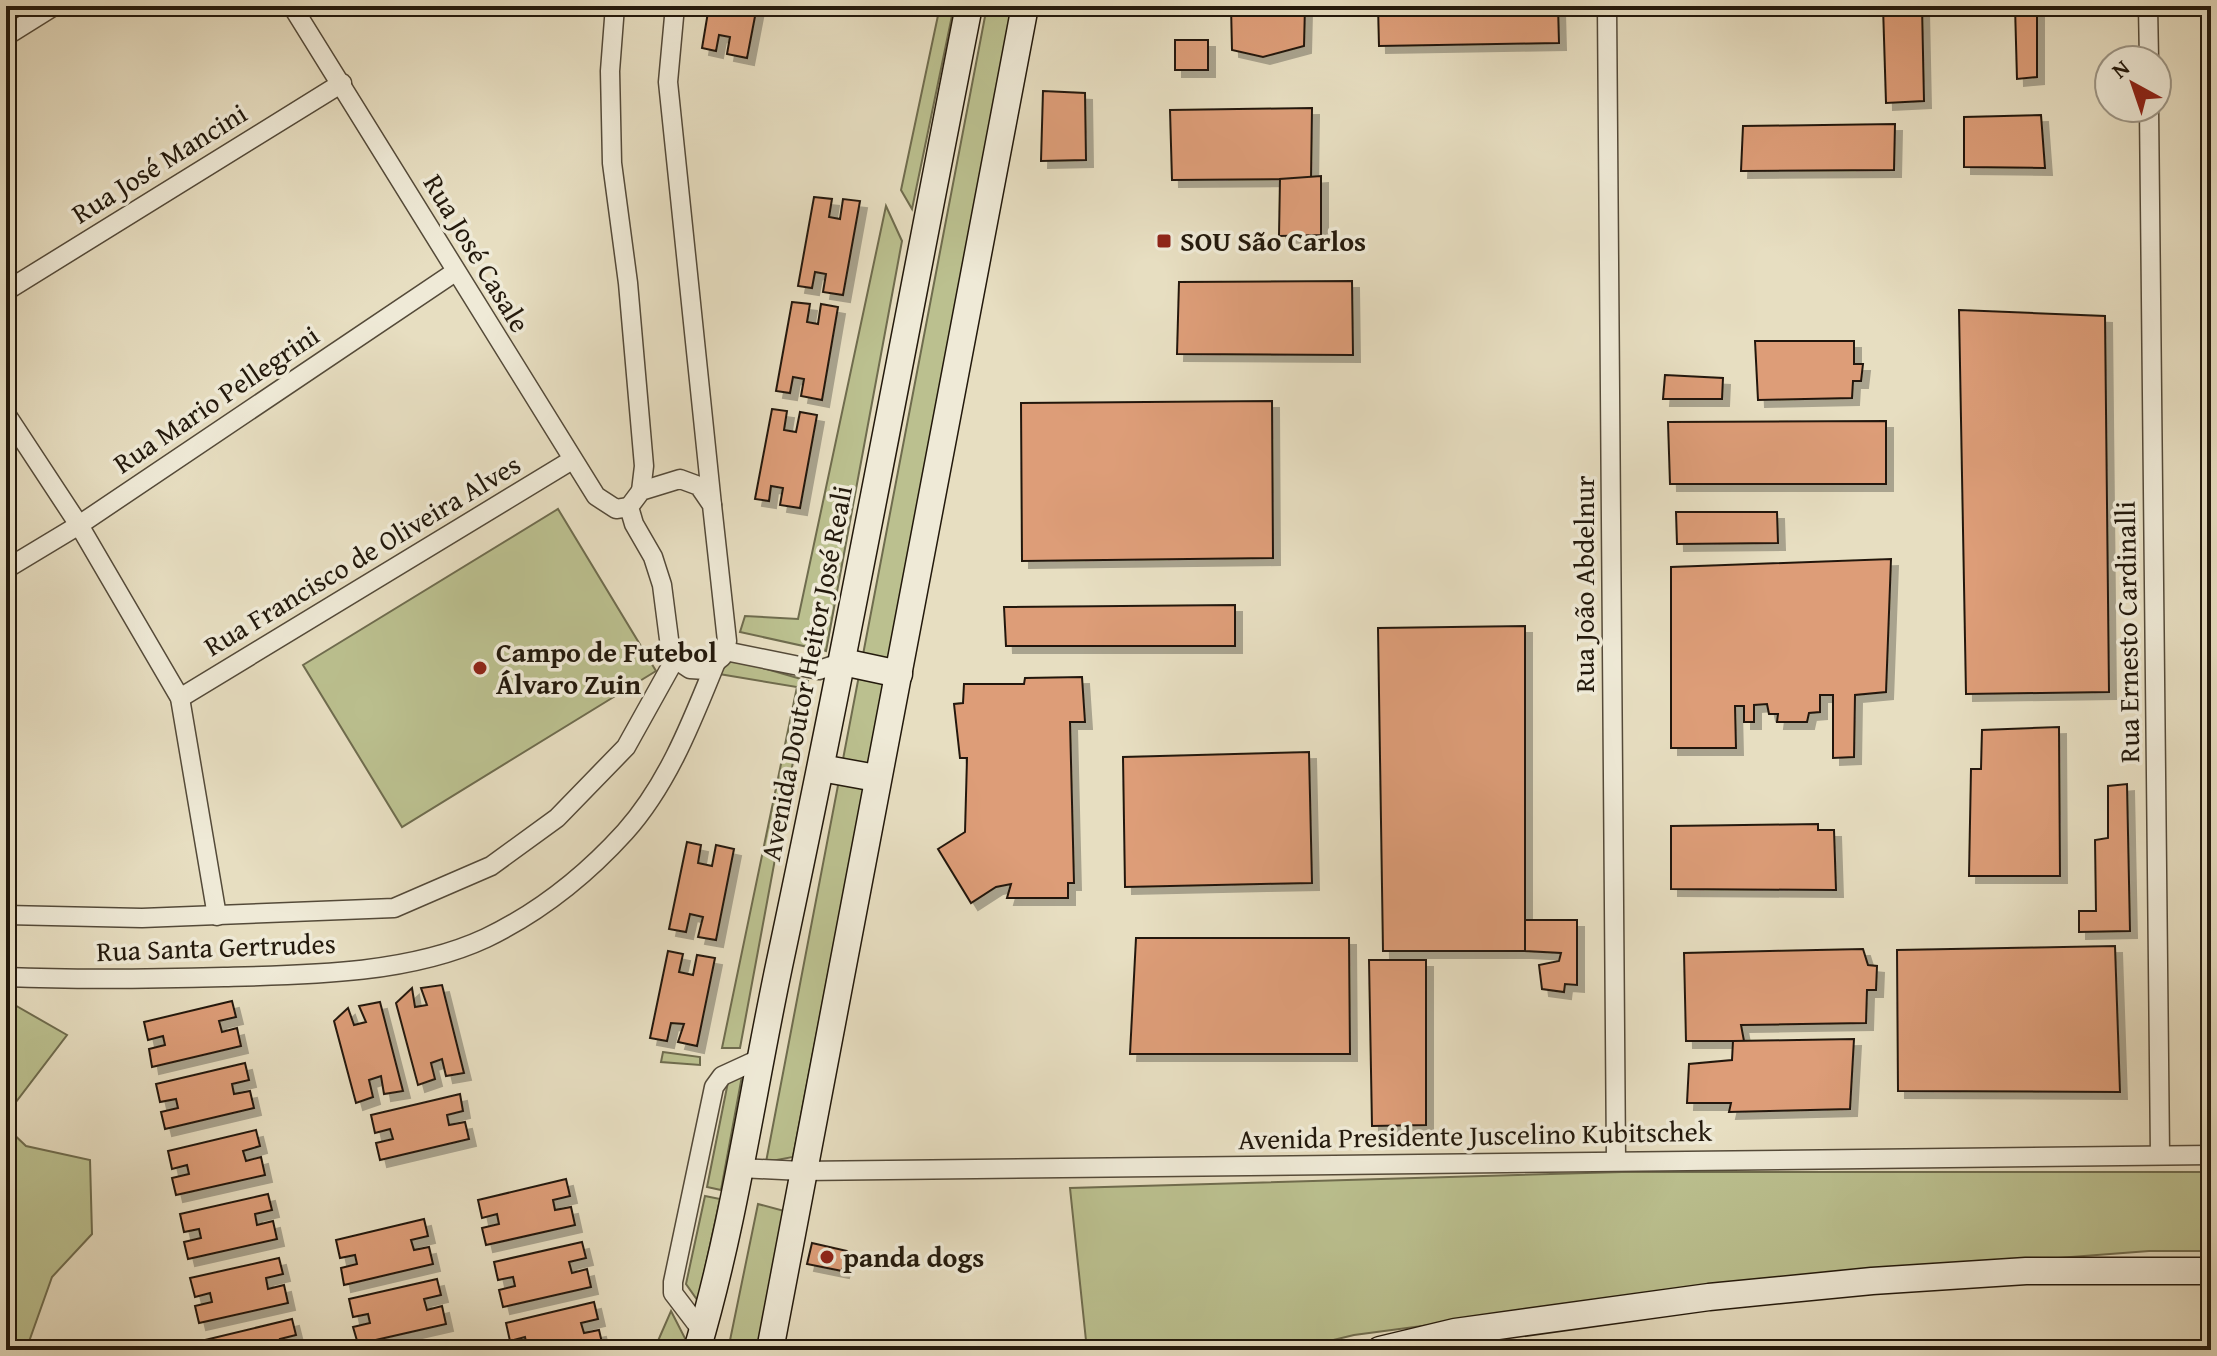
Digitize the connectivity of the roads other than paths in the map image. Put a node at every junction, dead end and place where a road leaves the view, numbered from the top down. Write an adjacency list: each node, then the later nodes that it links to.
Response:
1 (54, 6): 9 (street)
2 (292, 6): 11 (street, Rua José Casale)
3 (615, 6): 17 (street)
4 (675, 6): 18 (street)
5 (969, 6): 24 (main road, Avenida Doutor Heitor José Reali)
6 (1025, 6): 25 (main road)
7 (1607, 6): 35 (street, Rua João Abdelnur)
8 (2148, 6): 10 (street)
9 (6, 36)
10 (2149, 44)
11 (342, 83): 13 (street, Rua José Casale); 14 (street, Rua José Mancini)
12 (2149, 124): 33 (street, Rua Ernesto Cardinalli)
13 (455, 272): 16 (street, Rua José Casale); 20 (street, Rua Mario Pellegrini)
14 (6, 291)
15 (6, 414): 20 (street)
16 (572, 460): 19 (street, Rua José Casale); 26 (street, Rua Francisco de Oliveira Alves)
17 (641, 491): 18 (street); 19 (street)
18 (712, 505): 22 (street)
19 (629, 507): 23 (street)
20 (79, 525): 21 (street, Rua Mario Pellegrini); 26 (street)
21 (6, 569)
22 (721, 656): 23 (street); 24 (street); 31 (street, Rua Santa Gertrudes)
23 (675, 659): 30 (street, Rua Santa Gertrudes)
24 (843, 662): 25 (main road); 27 (main road, Avenida Doutor Heitor José Reali)
25 (899, 674): 28 (main road)
26 (180, 698): 30 (street)
27 (821, 768): 28 (main road); 32 (main road, Avenida Doutor Heitor José Reali)
28 (876, 778): 37 (main road)
29 (6, 915): 30 (street, Rua Santa Gertrudes)
30 (217, 916)
31 (6, 977)
32 (759, 1059): 36 (main road, Avenida Doutor Heitor José Reali); 39 (street)
33 (2160, 1155): 34 (street, Avenida Presidente Juscelino Kubitschek); 35 (street, Avenida Presidente Juscelino Kubitschek)
34 (2211, 1155)
35 (1616, 1161): 37 (street, Avenida Presidente Juscelino Kubitschek)
36 (740, 1168): 37 (street, Avenida Presidente Juscelino Kubitschek); 39 (main road, Avenida Doutor Heitor José Reali)
37 (802, 1171): 40 (main road)
38 (2211, 1271): 41 (main road)
39 (699, 1340)
40 (770, 1350)
41 (1380, 1350)

